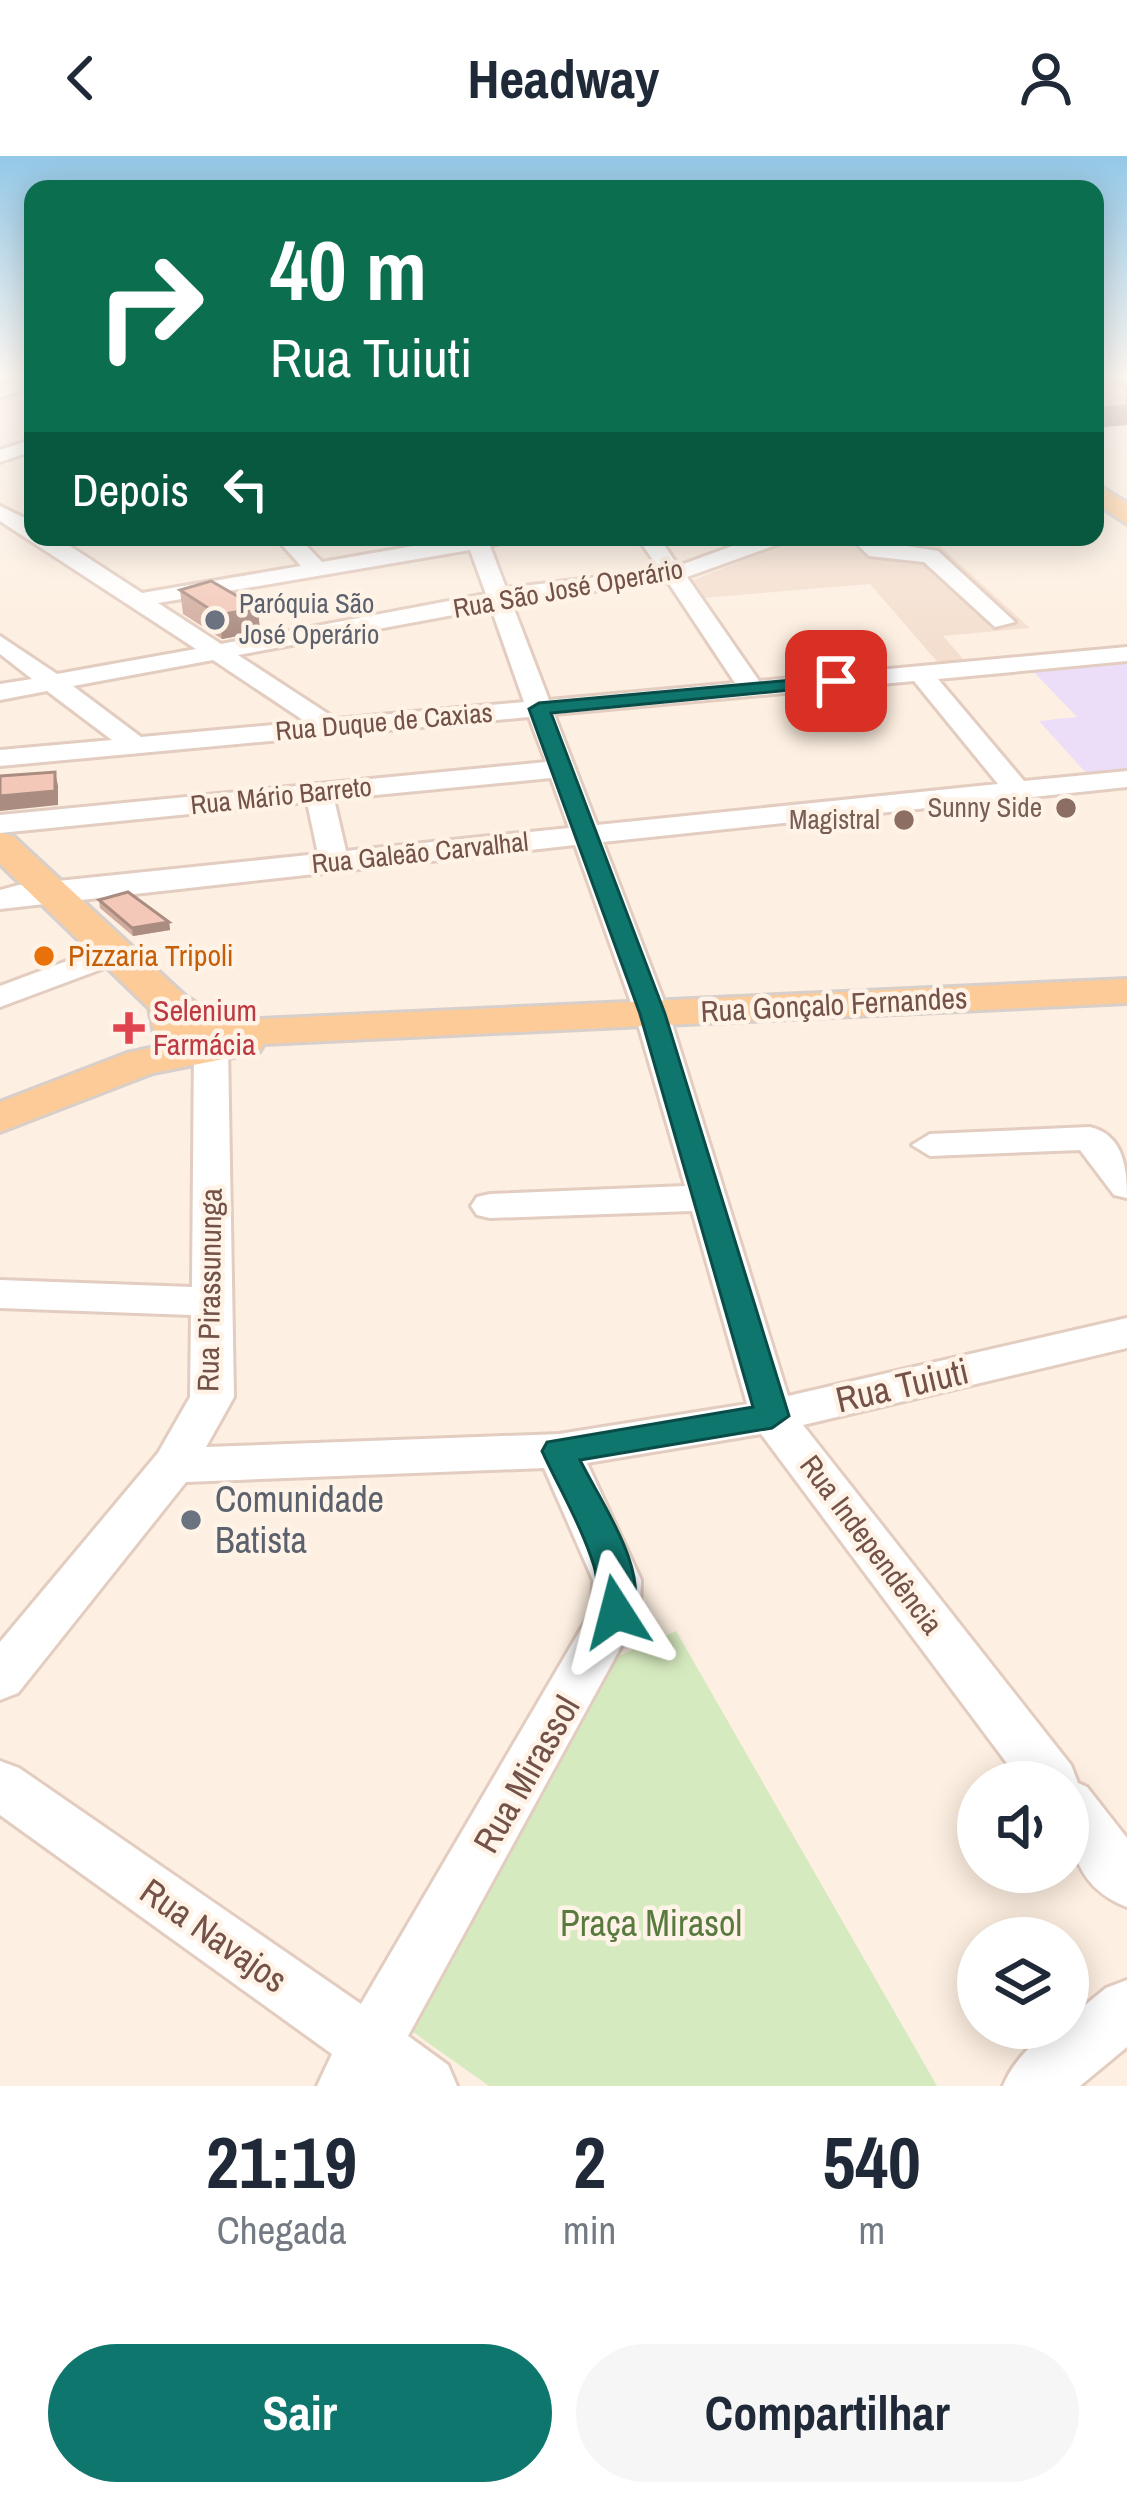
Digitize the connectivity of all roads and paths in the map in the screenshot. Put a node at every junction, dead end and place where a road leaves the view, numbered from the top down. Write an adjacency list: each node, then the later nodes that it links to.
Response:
1 (56, 546): 11 (street)
2 (294, 546): 8 (street)
3 (443, 546): 8 (street)
4 (478, 546): 10 (street, Rua Independência)
5 (654, 546): 9 (street)
6 (753, 546): 9 (street, Rua São José Operário)
7 (871, 546): 12 (street)
8 (316, 569): 11 (street)
9 (674, 575): 10 (street, Rua São José Operário); 18 (street)
10 (499, 597): 14 (street, Rua São José Operário); 20 (street, Rua Independência)
11 (138, 600): 14 (street)
12 (1003, 622)
13 (0, 643): 17 (street)
14 (217, 652): 17 (street, Rua São José Operário); 21 (street)
15 (1127, 654): 16 (street, Rua Duque de Caxias)
16 (921, 674): 18 (street, Rua Duque de Caxias); 27 (street)
17 (51, 682): 19 (street, Rua São José Operário); 22 (street)
18 (752, 689): 20 (street, Rua Duque de Caxias)
19 (0, 692)
20 (539, 709): 21 (street, Rua Duque de Caxias); 25 (street, Rua Independência)
21 (332, 728): 24 (street, Rua Duque de Caxias)
22 (135, 745): 23 (street, Rua Duque de Caxias); 24 (street, Rua Duque de Caxias)
23 (0, 758)
24 (249, 767): 28 (street, Rua Mário Barreto); 29 (street, Rua Mário Barreto)
25 (561, 769): 28 (street, Rua Mário Barreto); 30 (street, Rua Independência)
26 (1127, 779): 27 (street, Rua Galeão Carvalhal)
27 (1017, 790): 30 (street, Rua Galeão Carvalhal)
28 (319, 793): 32 (street)
29 (0, 824)
30 (588, 837): 32 (street, Rua Galeão Carvalhal); 39 (street, Rua Independência)
31 (0, 844): 33 (main road, Rua Gonçalo Fernandes)
32 (334, 862): 33 (street, Rua Galeão Carvalhal)
33 (51, 892): 34 (street, Rua Galeão Carvalhal); 35 (main road, Rua Gonçalo Fernandes)
34 (0, 901)
35 (115, 952): 37 (street); 38 (main road, Rua Gonçalo Fernandes)
36 (1127, 991): 39 (main road, Rua Gonçalo Fernandes)
37 (0, 997)
38 (169, 1004): 40 (main road, Rua Gonçalo Fernandes); 42 (main road)
39 (652, 1014): 40 (main road, Rua Gonçalo Fernandes); 46 (street, Rua Independência)
40 (397, 1028): 41 (main road, Rua Gonçalo Fernandes)
41 (211, 1046): 42 (main road, Rua Gonçalo Fernandes); 49 (street, Rua Pirassununga)
42 (142, 1062): 43 (main road, Rua Gonçalo Fernandes)
43 (0, 1118)
44 (930, 1145): 45 (street)
45 (1127, 1186)
46 (707, 1198): 47 (street); 51 (street, Rua Independência)
47 (490, 1206)
48 (0, 1294): 49 (street)
49 (212, 1302): 53 (street, Rua Pirassununga)
50 (1127, 1333): 51 (street, Rua Tuiuti)
51 (772, 1416): 52 (street, Rua Tuiuti); 55 (street, Rua Independência)
52 (559, 1451): 53 (street, Rua Tuiuti); 60 (street, Rua Mirassol)
53 (174, 1466): 54 (street, Rua Pirassununga)
54 (0, 1678)
55 (1036, 1761)
56 (0, 1785): 60 (street, Rua Navajos)
57 (1089, 1831): 58 (street)
58 (1127, 1881)
59 (1127, 2009): 62 (street)
60 (358, 2065): 61 (street, Rua Navajos)
61 (427, 2086)
62 (1033, 2086)

